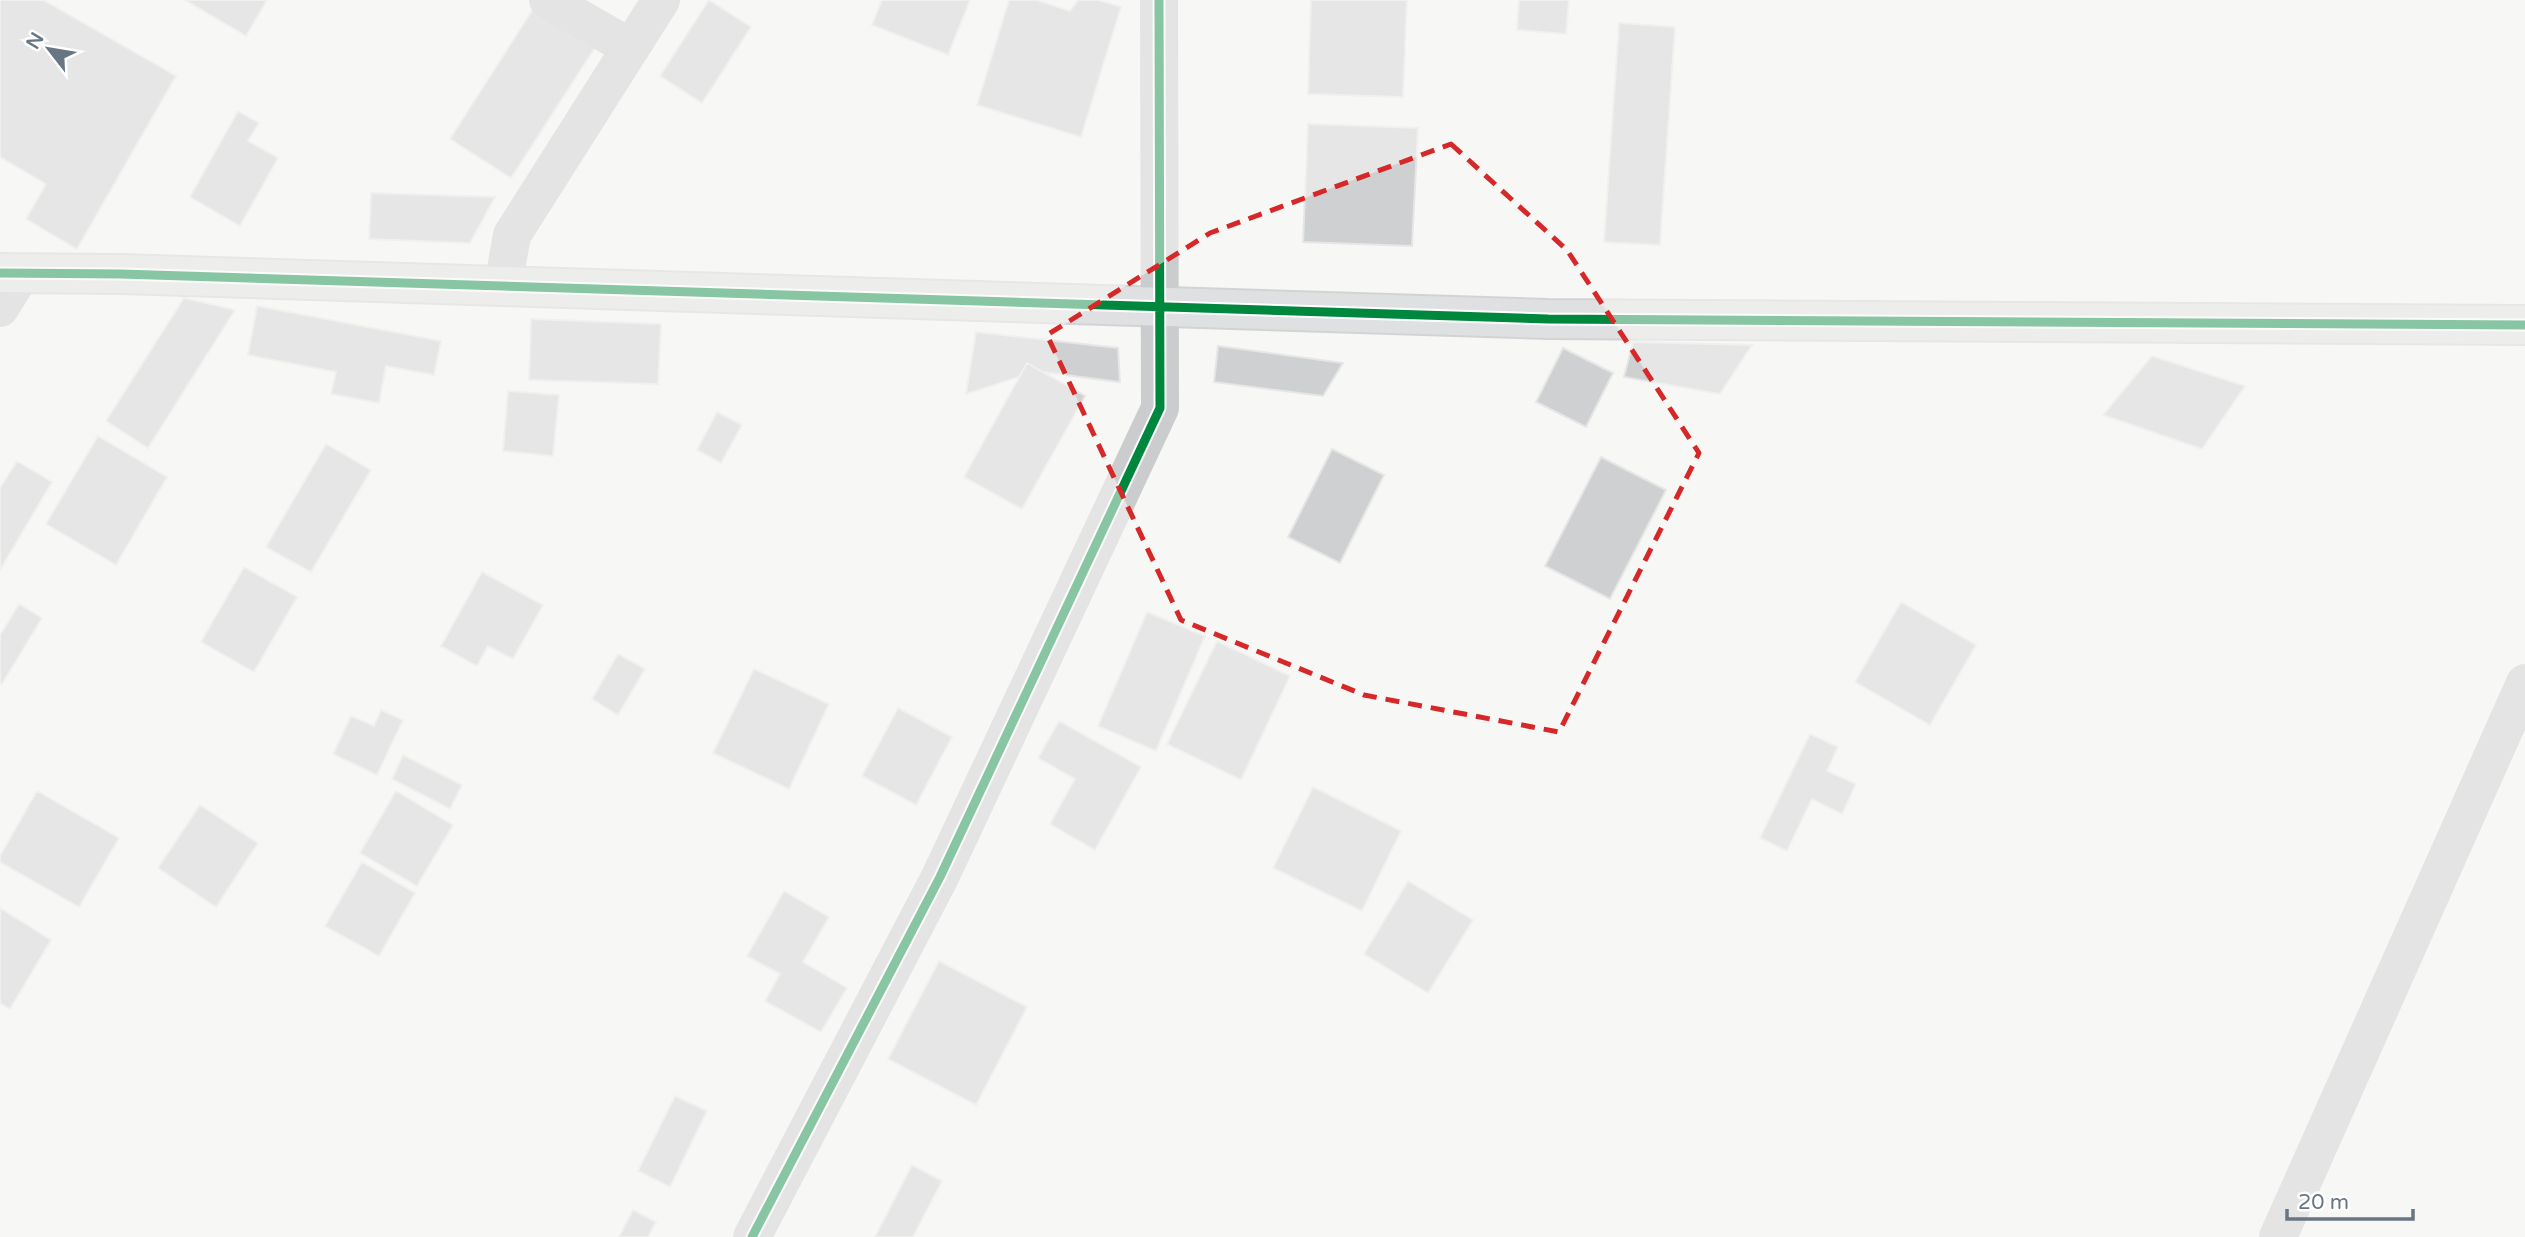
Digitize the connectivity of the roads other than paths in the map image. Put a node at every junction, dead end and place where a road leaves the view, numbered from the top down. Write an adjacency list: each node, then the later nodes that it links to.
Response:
1 (548, 0): 4 (street)
2 (661, 0): 4 (street)
3 (1159, 0): 7 (street)
4 (631, 47): 6 (street)
5 (11, 272): 6 (street); 8 (street)
6 (503, 286): 7 (street)
7 (1160, 307): 9 (street); 11 (street)
8 (0, 308)
9 (2525, 325)
10 (2525, 683): 12 (street)
11 (752, 1237)
12 (2278, 1237)

